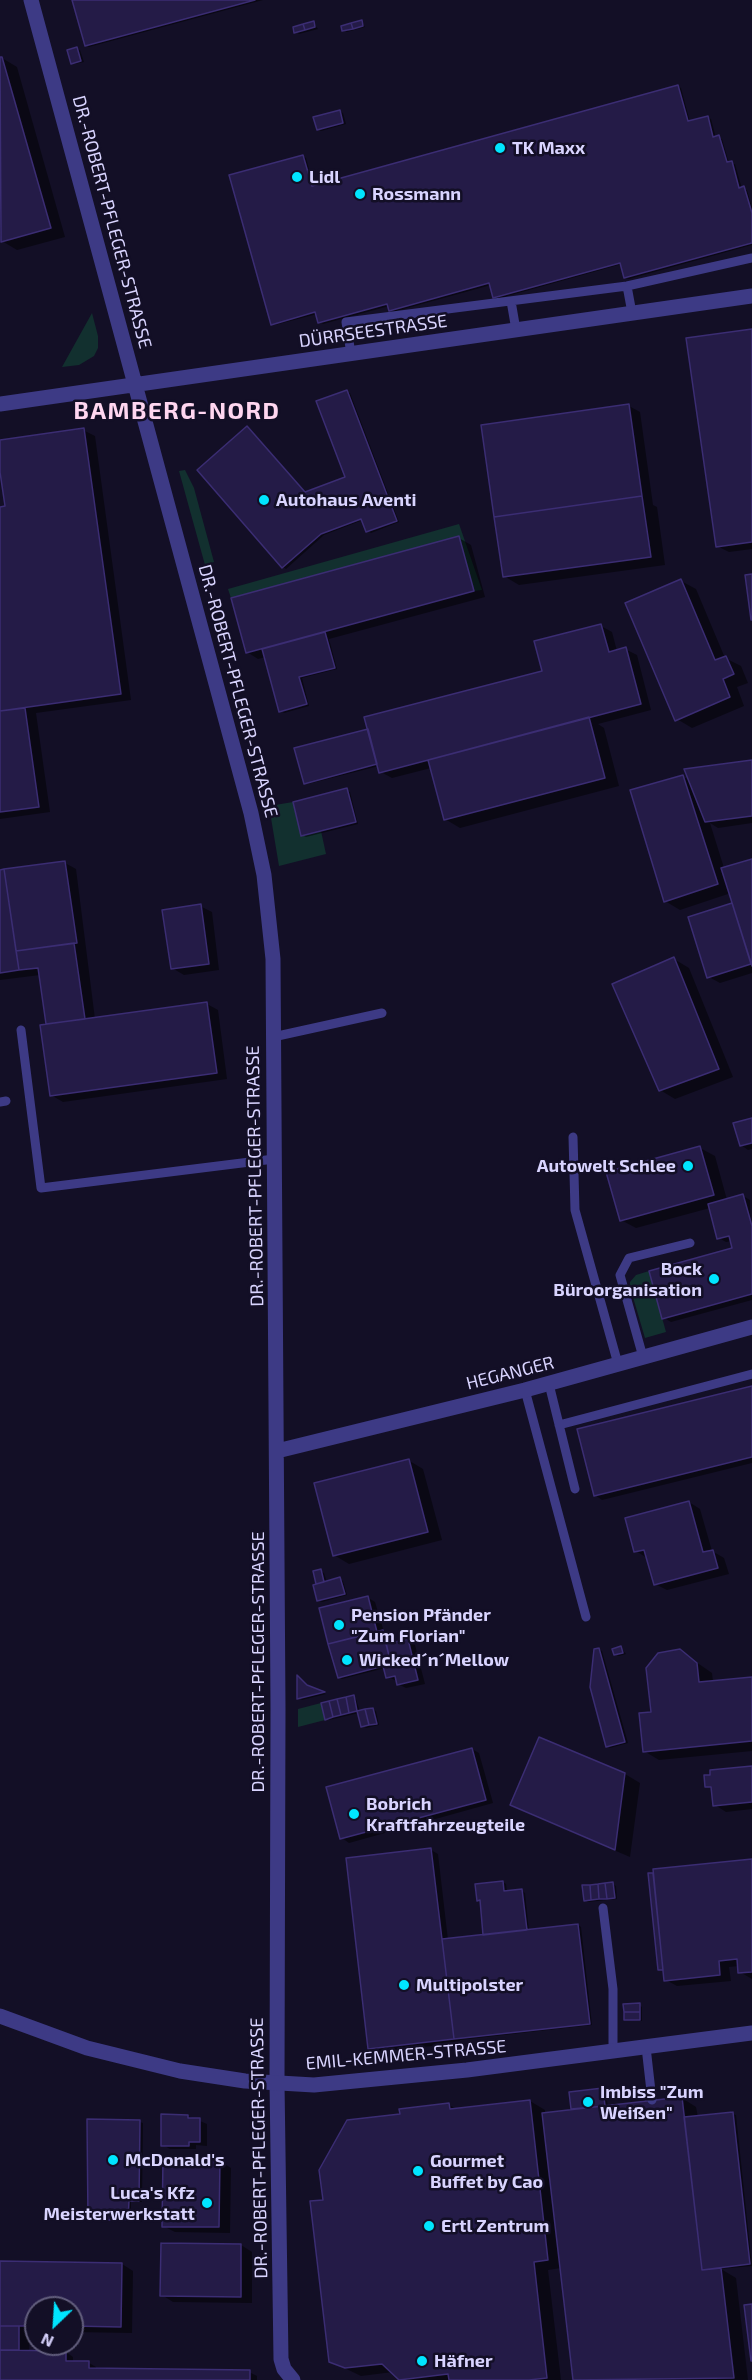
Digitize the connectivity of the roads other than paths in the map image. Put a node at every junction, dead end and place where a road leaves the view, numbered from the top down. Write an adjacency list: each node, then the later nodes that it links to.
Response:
1 (31, 0): 9 (street, DR.-ROBERT-PFLEGER-STRASSE)
2 (752, 258): 3 (lane)
3 (627, 286): 5 (lane); 6 (lane)
4 (752, 296): 6 (street, DÜRRSEESTRASSE)
5 (511, 301): 7 (lane); 8 (lane)
6 (632, 313): 7 (street, DÜRRSEESTRASSE)
7 (516, 330): 8 (street, DÜRRSEESTRASSE)
8 (351, 354): 9 (street, DÜRRSEESTRASSE)
9 (136, 386): 10 (street, DÜRRSEESTRASSE); 13 (street, DR.-ROBERT-PFLEGER-STRASSE)
10 (0, 404)
11 (382, 1014): 13 (lane)
12 (21, 1030): 15 (lane)
13 (273, 1037): 15 (street, DR.-ROBERT-PFLEGER-STRASSE)
14 (573, 1137): 19 (lane)
15 (274, 1159): 24 (street, DR.-ROBERT-PFLEGER-STRASSE)
16 (690, 1243): 18 (lane)
17 (752, 1328): 18 (street, HEGANGER)
18 (643, 1357): 19 (street, HEGANGER)
19 (618, 1364): 21 (street, HEGANGER)
20 (752, 1374): 23 (lane)
21 (549, 1384): 22 (street, HEGANGER); 23 (lane)
22 (525, 1390): 24 (street, HEGANGER); 26 (lane)
23 (560, 1425): 25 (lane)
24 (277, 1451): 32 (street, DR.-ROBERT-PFLEGER-STRASSE)
25 (575, 1489)
26 (586, 1617)
27 (603, 1908): 31 (lane)
28 (0, 2016): 32 (street, EMIL-KEMMER-STRASSE)
29 (752, 2033): 30 (street, EMIL-KEMMER-STRASSE)
30 (646, 2047): 31 (street, EMIL-KEMMER-STRASSE); 33 (lane)
31 (613, 2051): 32 (street, EMIL-KEMMER-STRASSE)
32 (277, 2084): 34 (street, DR.-ROBERT-PFLEGER-STRASSE)
33 (652, 2100)
34 (292, 2380)

